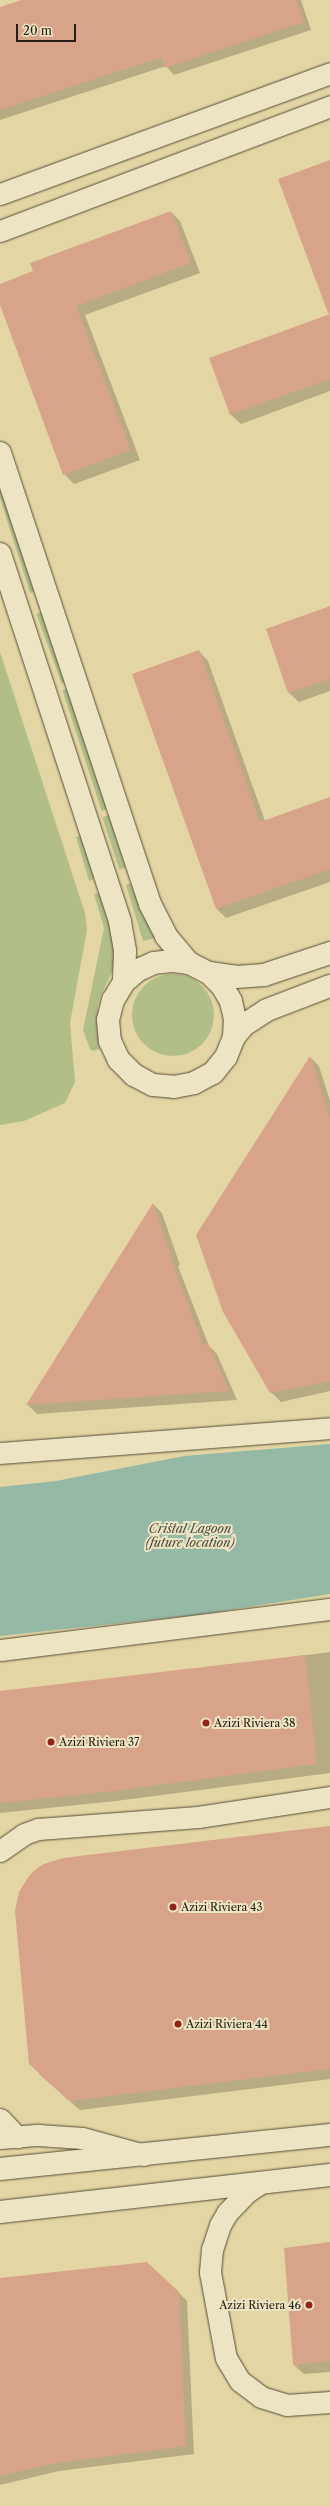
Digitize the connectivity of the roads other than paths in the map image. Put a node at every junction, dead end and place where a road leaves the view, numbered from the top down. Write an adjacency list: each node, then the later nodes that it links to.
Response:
1 (330, 73): 3 (street)
2 (330, 106): 4 (street)
3 (0, 194)
4 (0, 231)
5 (0, 453): 8 (street)
6 (0, 554): 10 (street)
7 (330, 953): 9 (street)
8 (189, 963): 9 (street); 10 (street)
9 (209, 973): 12 (street)
10 (124, 982): 12 (street)
11 (330, 986): 12 (street)
12 (234, 1037)
13 (330, 1428): 14 (street)
14 (0, 1453)
15 (330, 1609): 16 (street)
16 (0, 1650)
17 (330, 1797): 18 (street)
18 (0, 1851)
19 (0, 2120): 21 (street)
20 (330, 2134): 22 (street)
21 (8, 2138): 22 (street)
22 (144, 2155): 23 (street)
23 (0, 2169)
24 (330, 2175): 25 (street)
25 (259, 2184): 26 (street); 27 (street)
26 (0, 2212)
27 (330, 2402)

